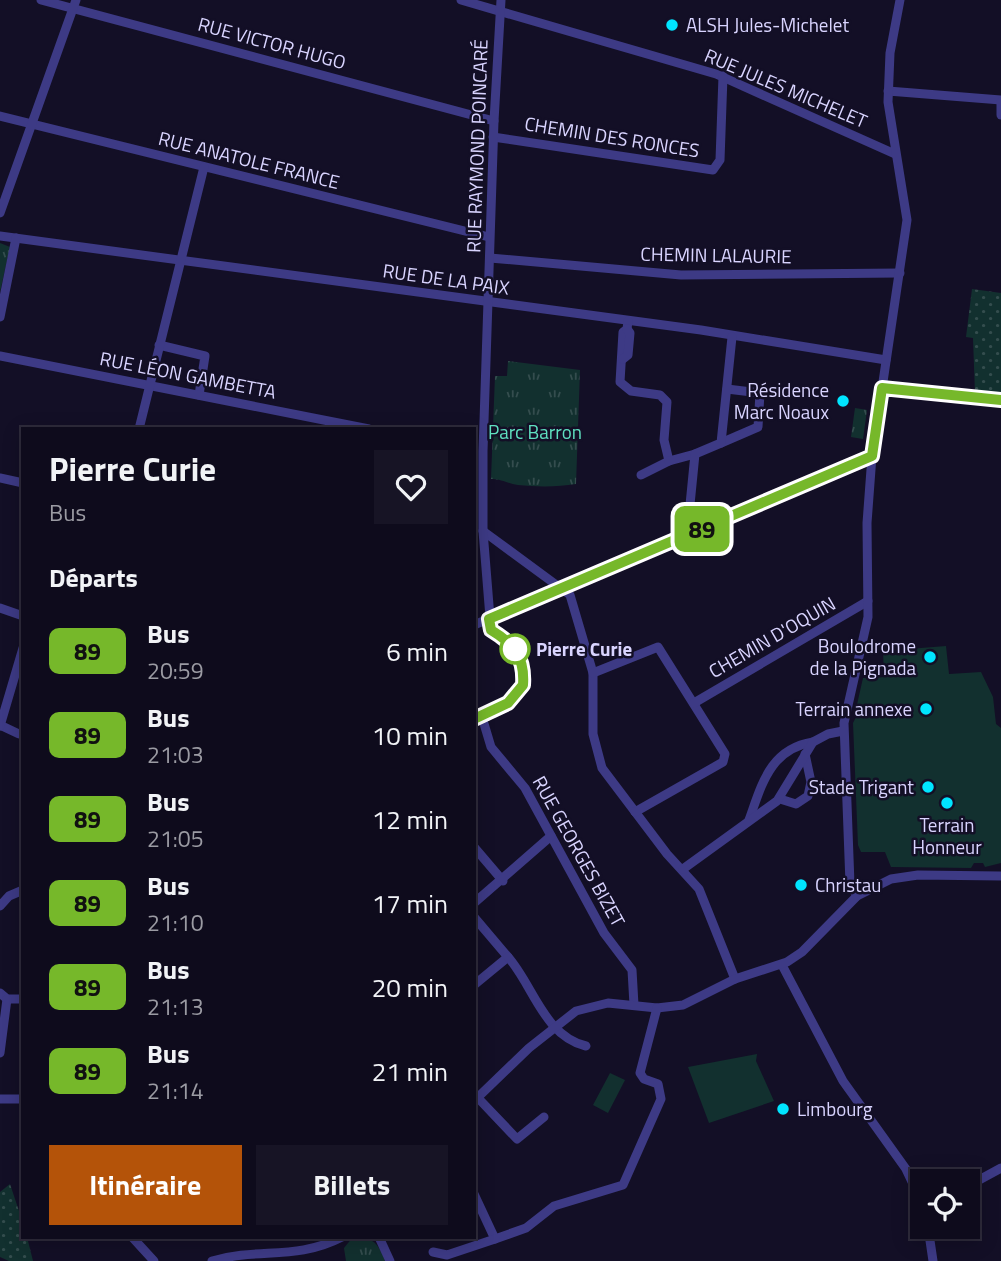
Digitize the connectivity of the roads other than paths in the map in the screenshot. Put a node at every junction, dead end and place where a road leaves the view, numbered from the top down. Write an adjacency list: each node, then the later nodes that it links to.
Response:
1 (41, 0): 6 (street, RUE VICTOR HUGO)
2 (501, 0): 7 (street, RUE RAYMOND POINCARÉ)
3 (888, 0): 5 (street)
4 (466, 1): 7 (street, RUE JULES MICHELET)
5 (900, 1): 9 (street)
6 (74, 4): 13 (street, RUE VICTOR HUGO); 14 (street)
7 (500, 10): 8 (street, RUE JULES MICHELET); 13 (street, RUE RAYMOND POINCARÉ)
8 (723, 76): 15 (street, CHEMIN DES RONCES); 16 (street, RUE JULES MICHELET)
9 (888, 90): 10 (street); 16 (street)
10 (1001, 101): 11 (street)
11 (1001, 115)
12 (0, 116): 14 (street, RUE ANATOLE FRANCE)
13 (494, 121): 15 (street, RUE RAYMOND POINCARÉ)
14 (32, 124): 17 (street, RUE ANATOLE FRANCE); 18 (street)
15 (493, 136): 20 (street, RUE RAYMOND POINCARÉ)
16 (895, 154): 24 (street)
17 (204, 167): 20 (street, RUE ANATOLE FRANCE); 23 (street)
18 (0, 213)
19 (0, 236): 21 (street, RUE DE LA PAIX)
20 (489, 237): 22 (street, RUE RAYMOND POINCARÉ)
21 (16, 238): 23 (street, RUE DE LA PAIX); 26 (street)
22 (490, 258): 24 (street, CHEMIN LALAURIE); 25 (street, RUE RAYMOND POINCARÉ)
23 (181, 260): 25 (street, RUE DE LA PAIX); 29 (street)
24 (900, 273): 31 (street)
25 (488, 303): 27 (street, RUE DE LA PAIX); 40 (street, RUE RAYMOND POINCARÉ)
26 (0, 317)
27 (628, 325): 28 (street, RUE DE LA PAIX); 43 (street)
28 (732, 337): 31 (street, RUE DE LA PAIX); 34 (street)
29 (159, 345): 32 (street); 35 (street)
30 (0, 356): 32 (street, RUE LÉON GAMBETTA)
31 (886, 360): 33 (street)
32 (150, 386): 35 (street, RUE LÉON GAMBETTA); 37 (street)
33 (882, 388): 36 (street); 42 (street)
34 (727, 389): 39 (street); 39 (street)
35 (199, 395): 38 (street, RUE LÉON GAMBETTA)
36 (1001, 400)
37 (140, 427)
38 (359, 427)
39 (721, 443): 41 (street)
40 (479, 451): 47 (street, RUE RAYMOND POINCARÉ)
41 (695, 454): 43 (street); 48 (street)
42 (872, 456): 48 (street); 51 (street)
43 (669, 461): 44 (street)
44 (641, 475)
45 (0, 478): 46 (street)
46 (21, 483)
47 (483, 531): 49 (street); 52 (street, RUE RAYMOND POINCARÉ)
48 (687, 536): 49 (street)
49 (565, 589): 55 (street); 58 (street)
50 (476, 601): 52 (street)
51 (869, 601): 59 (street, CHEMIN D'OQUIN); 62 (street)
52 (487, 604): 55 (street, RUE RAYMOND POINCARÉ)
53 (0, 608): 54 (street)
54 (21, 615)
55 (489, 619): 56 (street); 60 (street)
56 (476, 624)
57 (21, 655): 61 (street)
58 (593, 673): 59 (street); 67 (street)
59 (694, 703): 67 (street)
60 (478, 718): 69 (street, RUE GEORGES BIZET)
61 (0, 725): 63 (street)
62 (843, 731): 64 (street); 75 (street)
63 (19, 734)
64 (813, 742): 65 (street); 68 (street)
65 (805, 754): 66 (street); 66 (street)
66 (780, 799): 68 (street)
67 (635, 812): 71 (street)
68 (749, 821): 71 (street)
69 (551, 836): 73 (street); 84 (street, RUE GEORGES BIZET)
70 (476, 849): 73 (street)
71 (683, 869): 81 (street)
72 (1001, 876): 75 (street)
73 (503, 881): 76 (street)
74 (21, 891): 77 (street)
75 (857, 896): 80 (street)
76 (476, 901)
77 (0, 906)
78 (476, 920): 79 (street)
79 (508, 957): 82 (street); 86 (street)
80 (782, 965): 81 (street); 94 (street)
81 (734, 979): 85 (street)
82 (476, 983)
83 (4, 996): 88 (street)
84 (634, 1005): 85 (street); 86 (street)
85 (657, 1008): 100 (street)
86 (555, 1026): 87 (street); 91 (street)
87 (586, 1046)
88 (0, 1053)
89 (0, 1099): 90 (street)
90 (21, 1099)
91 (476, 1100): 92 (street)
92 (544, 1117)
93 (1001, 1168): 95 (street)
94 (910, 1178)
95 (980, 1179)
96 (476, 1198): 100 (street)
97 (134, 1239): 104 (street)
98 (339, 1239): 103 (street)
99 (380, 1239): 106 (street)
100 (495, 1239): 102 (street)
101 (930, 1239): 107 (street)
102 (433, 1252)
103 (304, 1259): 105 (street)
104 (154, 1261)
105 (212, 1261)
106 (390, 1261)
107 (933, 1261)

